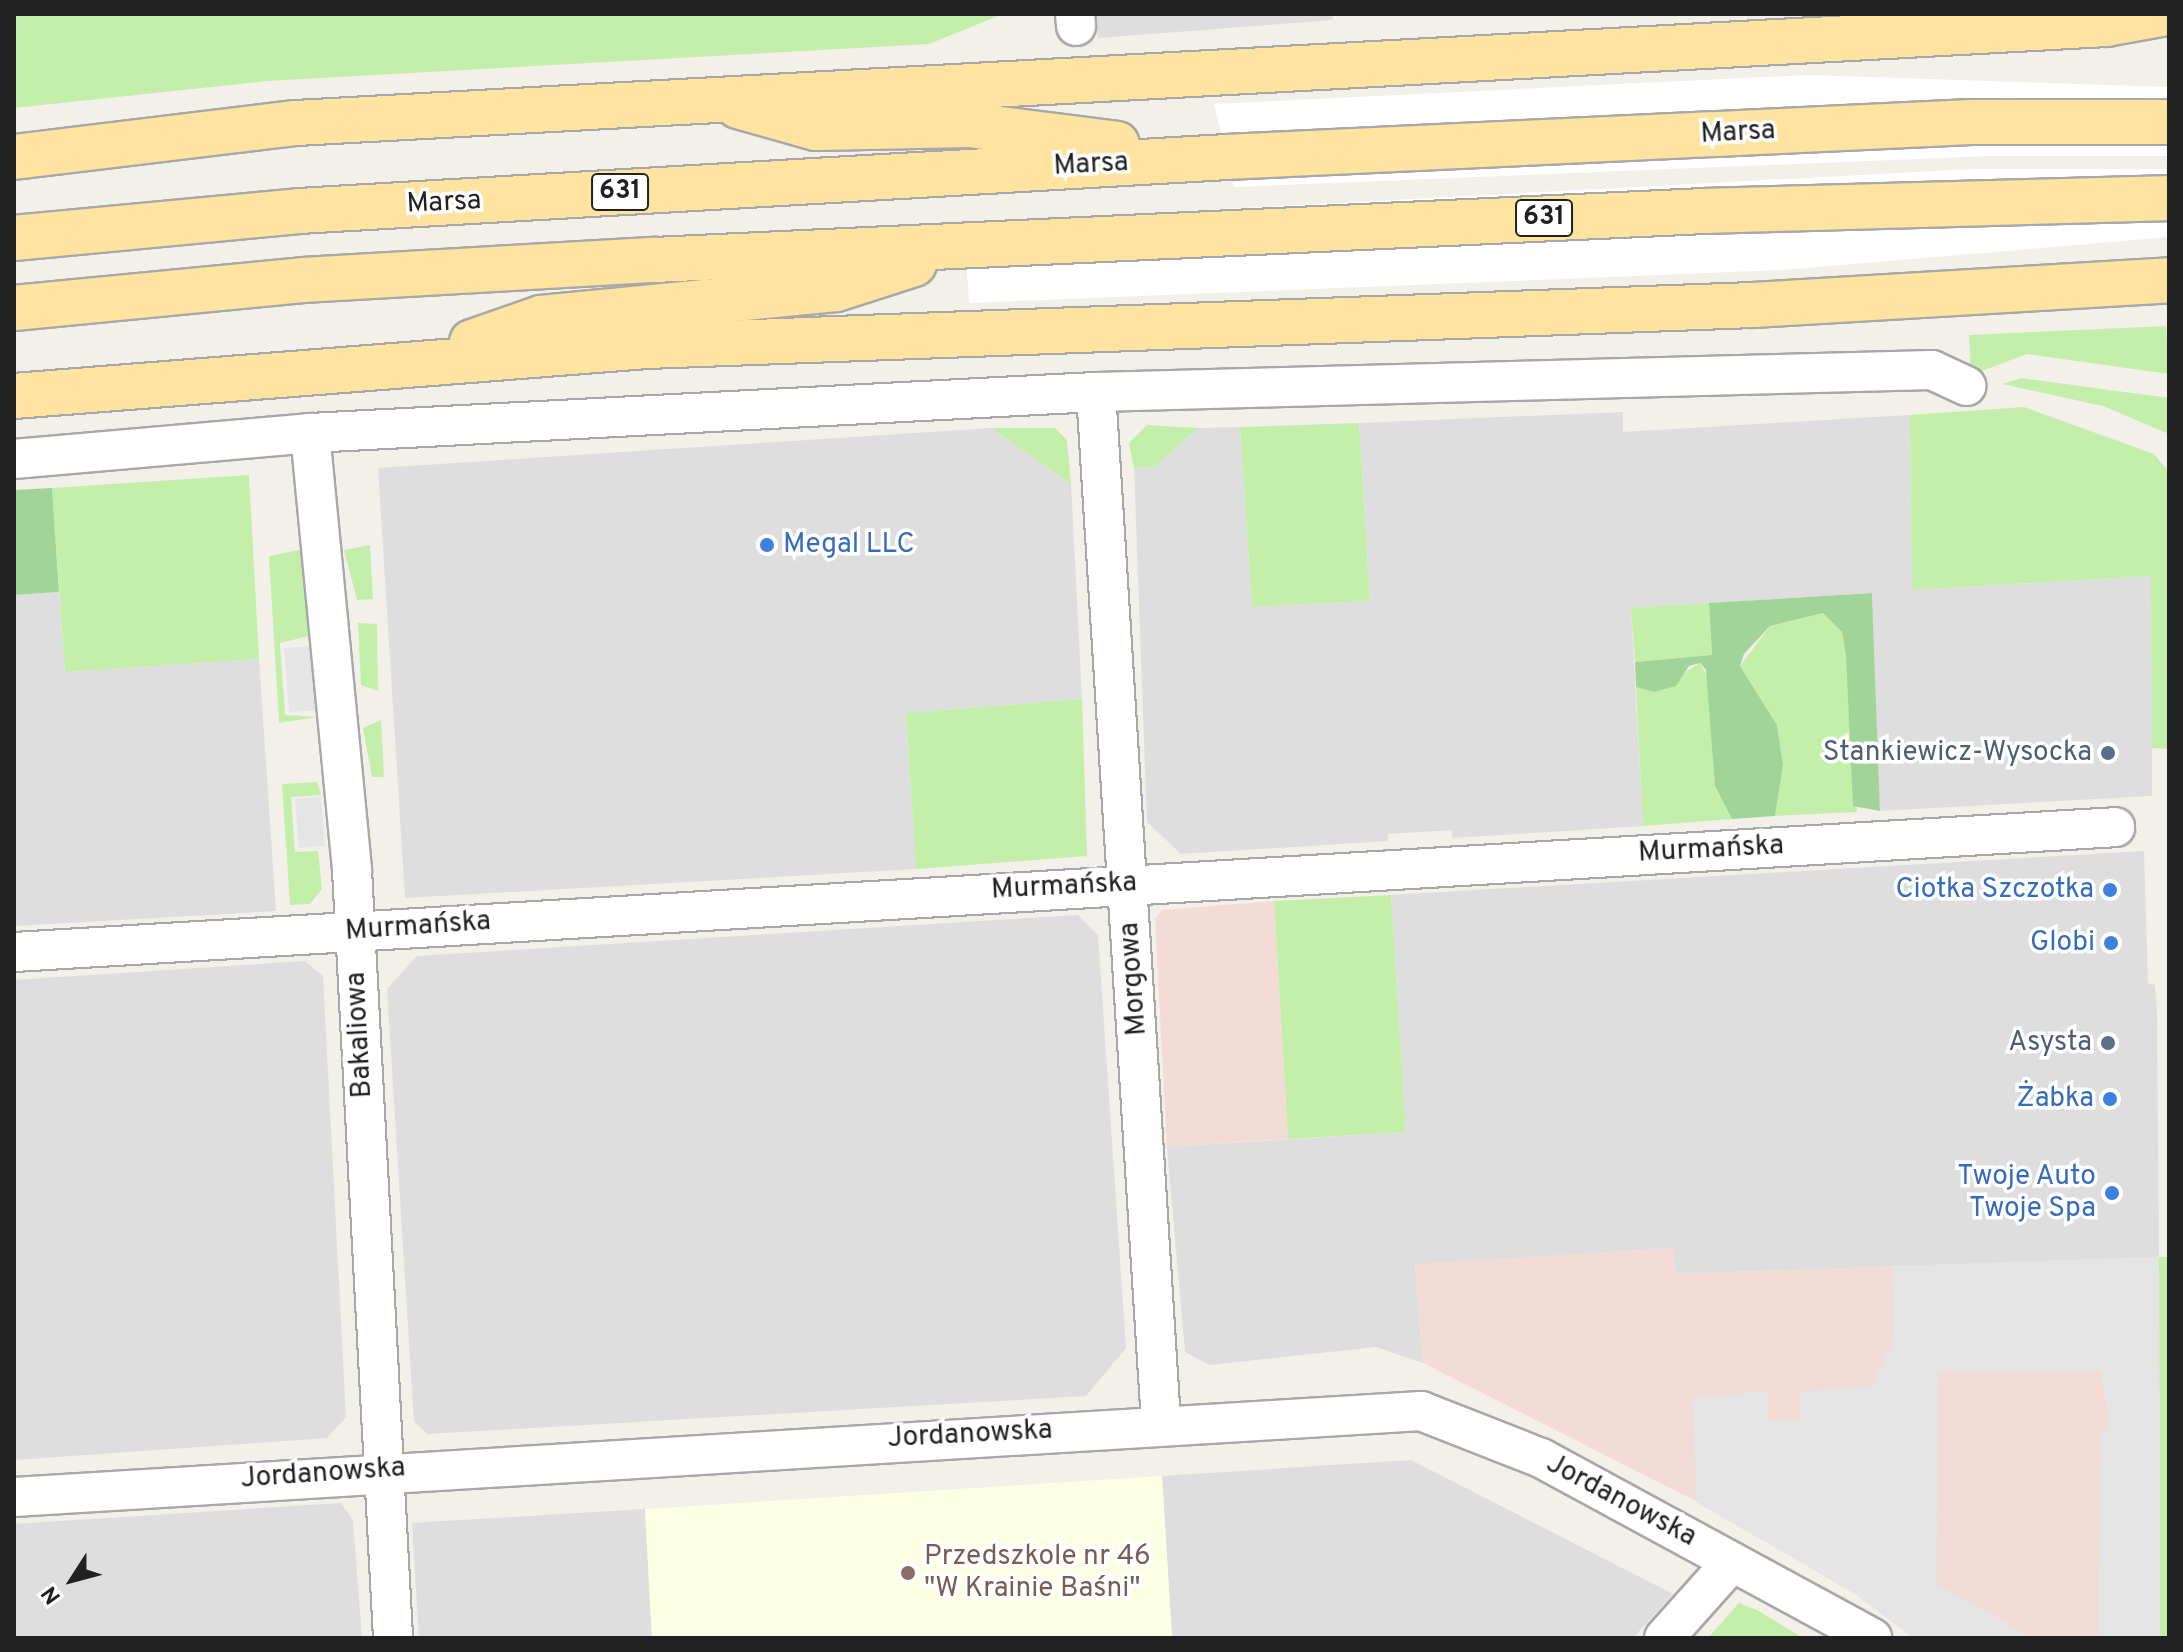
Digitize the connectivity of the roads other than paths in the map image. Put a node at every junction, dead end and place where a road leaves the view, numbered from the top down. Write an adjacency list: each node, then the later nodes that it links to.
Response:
1 (2161, 14): 2 (main road)
2 (704, 96): 4 (main road); 5 (main road)
3 (2169, 122): 5 (main road, Marsa / 631)
4 (14, 157)
5 (1226, 157): 7 (main road, Marsa / 631)
6 (2169, 198): 8 (main road, 631)
7 (14, 238)
8 (966, 248): 10 (main road, 631); 11 (main road)
9 (2169, 280): 11 (main road)
10 (14, 308)
11 (421, 361): 14 (main road)
12 (1966, 386): 13 (street)
13 (1096, 392): 15 (street); 18 (street, Morgowa)
14 (14, 396)
15 (310, 433): 16 (street); 19 (street, Bakaliowa)
16 (14, 459)
17 (2115, 827): 18 (street, Murmańska)
18 (1128, 884): 19 (street, Murmańska); 21 (street, Morgowa)
19 (355, 932): 20 (street, Murmańska); 22 (street, Bakaliowa)
20 (14, 952)
21 (1161, 1423): 22 (street, Jordanowska); 24 (street, Jordanowska)
22 (381, 1470): 23 (street, Jordanowska); 25 (street, Bakaliowa)
23 (14, 1497)
24 (1732, 1562): 26 (street); 27 (street, Jordanowska)
25 (393, 1638)
26 (1664, 1638)
27 (1872, 1638)

